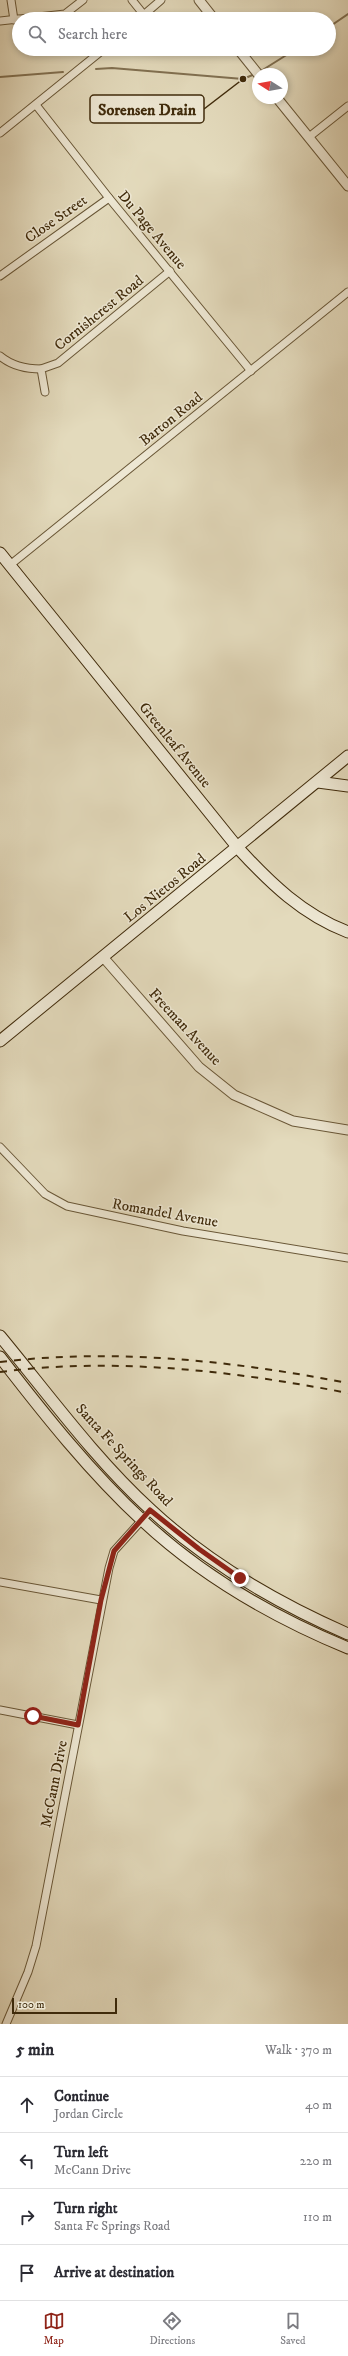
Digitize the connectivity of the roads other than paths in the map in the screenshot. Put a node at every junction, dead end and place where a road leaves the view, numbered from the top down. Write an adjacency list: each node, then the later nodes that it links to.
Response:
1 (10, 0): 6 (street)
2 (83, 0): 7 (street)
3 (132, 0): 8 (street)
4 (161, 0): 9 (street)
5 (199, 0): 10 (street)
6 (14, 12)
7 (68, 12)
8 (139, 12)
9 (148, 12)
10 (208, 12)
11 (12, 20): 12 (street)
12 (0, 21)
13 (96, 56): 17 (street)
14 (243, 56): 15 (street)
15 (253, 68)
16 (282, 104): 20 (street)
17 (36, 105): 19 (street); 22 (street, Du Page Avenue)
18 (348, 106): 20 (street)
19 (0, 133)
20 (309, 137): 21 (street)
21 (348, 186)
22 (109, 198): 23 (street, Du Page Avenue); 24 (street, Close Street)
23 (170, 271): 27 (street, Cornishcrest Road); 28 (street, Du Page Avenue)
24 (0, 276)
25 (348, 292): 28 (street, Barton Road)
26 (0, 356): 27 (street, Cornishcrest Road)
27 (41, 369): 29 (street)
28 (251, 370): 31 (street, Barton Road)
29 (45, 392)
30 (0, 553): 31 (main road, Greenleaf Avenue)
31 (10, 565): 35 (main road, Greenleaf Avenue)
32 (348, 757): 33 (main road, Los Nietos Road)
33 (318, 782): 34 (main road); 35 (main road, Los Nietos Road)
34 (348, 786)
35 (238, 848): 36 (main road, Greenleaf Avenue); 37 (main road, Los Nietos Road)
36 (348, 932)
37 (103, 957): 38 (main road, Los Nietos Road); 39 (street, Freeman Avenue)
38 (0, 1041)
39 (348, 1130)
40 (0, 1147): 41 (street, Romandel Avenue)
41 (348, 1258)
42 (0, 1336): 44 (main road, Santa Fe Springs Road)
43 (0, 1357): 45 (main road, Santa Fe Springs Road)
44 (150, 1510): 45 (street, McCann Drive); 48 (main road, Santa Fe Springs Road)
45 (142, 1520): 47 (street, McCann Drive); 49 (main road, Santa Fe Springs Road)
46 (0, 1582): 47 (street)
47 (101, 1600): 51 (street, McCann Drive)
48 (348, 1634)
49 (348, 1648)
50 (0, 1710): 51 (street)
51 (78, 1725): 53 (street, McCann Drive)
52 (0, 2018): 53 (street)
53 (7, 2022)

